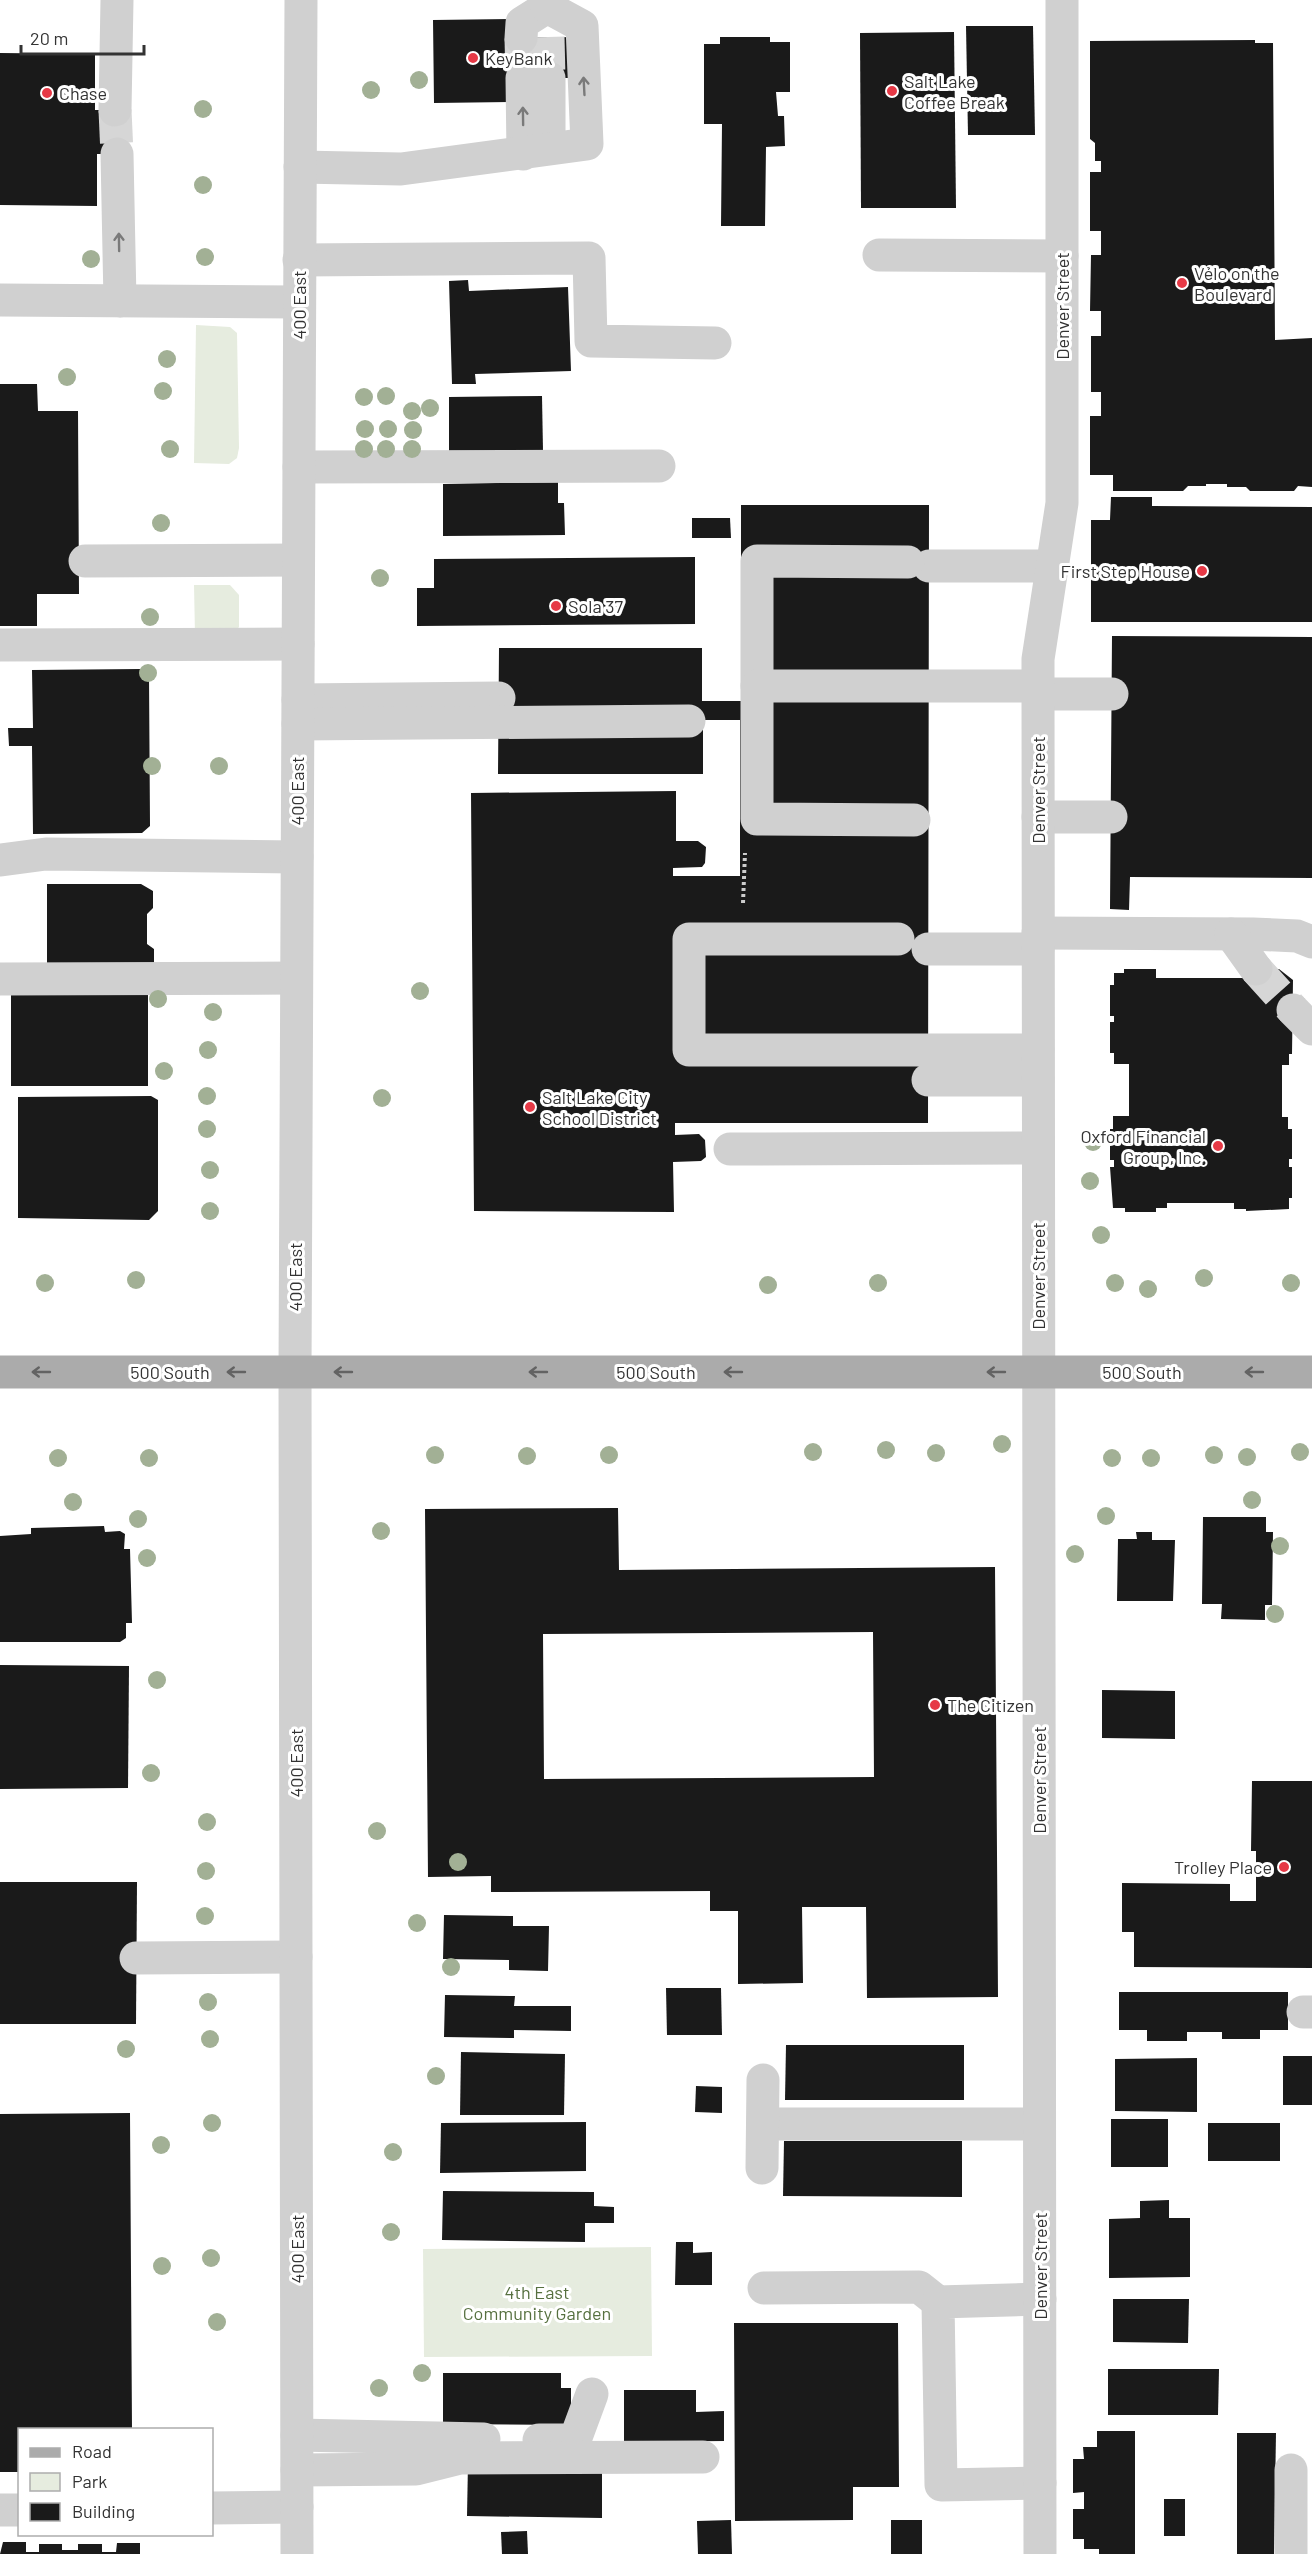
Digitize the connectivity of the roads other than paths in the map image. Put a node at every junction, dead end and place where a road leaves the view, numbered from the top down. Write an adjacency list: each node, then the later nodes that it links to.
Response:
1 (117, 0): 6 (street)
2 (301, 0): 9 (street, 400 East)
3 (1062, 0): 11 (street, Denver Street)
4 (541, 21): 7 (street, one-way to 4)
5 (536, 78): 7 (street, one-way to 5)
6 (115, 110)
7 (536, 151): 9 (street)
8 (117, 154): 14 (street, one-way to 8)
9 (300, 167): 12 (street, 400 East)
10 (879, 255): 11 (street)
11 (1062, 256): 21 (street, Denver Street)
12 (299, 260): 15 (street, 400 East); 16 (street)
13 (0, 300): 14 (street)
14 (120, 301): 15 (street)
15 (299, 302): 18 (street, 400 East)
16 (715, 343)
17 (658, 466): 18 (street)
18 (298, 467): 19 (street, 400 East)
19 (298, 560): 20 (street); 22 (street, 400 East)
20 (85, 561)
21 (1053, 566): 24 (street); 25 (street, Denver Street)
22 (298, 644): 23 (street); 28 (street, 400 East)
23 (0, 645)
24 (757, 686): 25 (street); 32 (street)
25 (1038, 690): 26 (street); 30 (street, Denver Street)
26 (1112, 694)
27 (499, 698): 28 (street)
28 (298, 712): 29 (street); 33 (street, 400 East)
29 (689, 721)
30 (1038, 817): 31 (street); 36 (street, Denver Street)
31 (1111, 817)
32 (914, 820)
33 (297, 857): 34 (street); 39 (street, 400 East)
34 (2, 860)
35 (1242, 934): 36 (street); 37 (street); 38 (street)
36 (1038, 941): 41 (street, Denver Street); 41 (street)
37 (1312, 942)
38 (1256, 969)
39 (296, 978): 40 (street); 46 (street, 400 East)
40 (0, 979)
41 (1038, 1065): 42 (street); 43 (street, Denver Street)
42 (928, 1080)
43 (1038, 1148): 44 (street); 47 (street, Denver Street)
44 (730, 1149)
45 (0, 1372): 46 (main road, 500 South, one-way to 45)
46 (295, 1372): 47 (main road, 500 South, one-way to 46); 49 (street, 400 East)
47 (1038, 1372): 48 (main road, 500 South, one-way to 47); 53 (street, Denver Street)
48 (1312, 1372)
49 (296, 1957): 50 (street); 59 (street, 400 East)
50 (136, 1958)
51 (763, 2080): 52 (street)
52 (763, 2124): 53 (street); 54 (street)
53 (1039, 2124): 56 (street, Denver Street)
54 (762, 2168)
55 (764, 2288): 57 (street)
56 (1040, 2299): 57 (street); 63 (street, Denver Street)
57 (938, 2302): 63 (street)
58 (592, 2394): 59 (street)
59 (297, 2435): 61 (street, 400 East)
60 (703, 2457): 61 (street)
61 (297, 2470): 64 (street, 400 East)
62 (1291, 2470): 70 (street)
63 (1040, 2483): 69 (street, Denver Street)
64 (297, 2507): 65 (street); 68 (street, 400 East)
65 (213, 2508)
66 (0, 2510): 67 (street)
67 (18, 2510)
68 (297, 2554)
69 (1040, 2554)
70 (1291, 2554)

